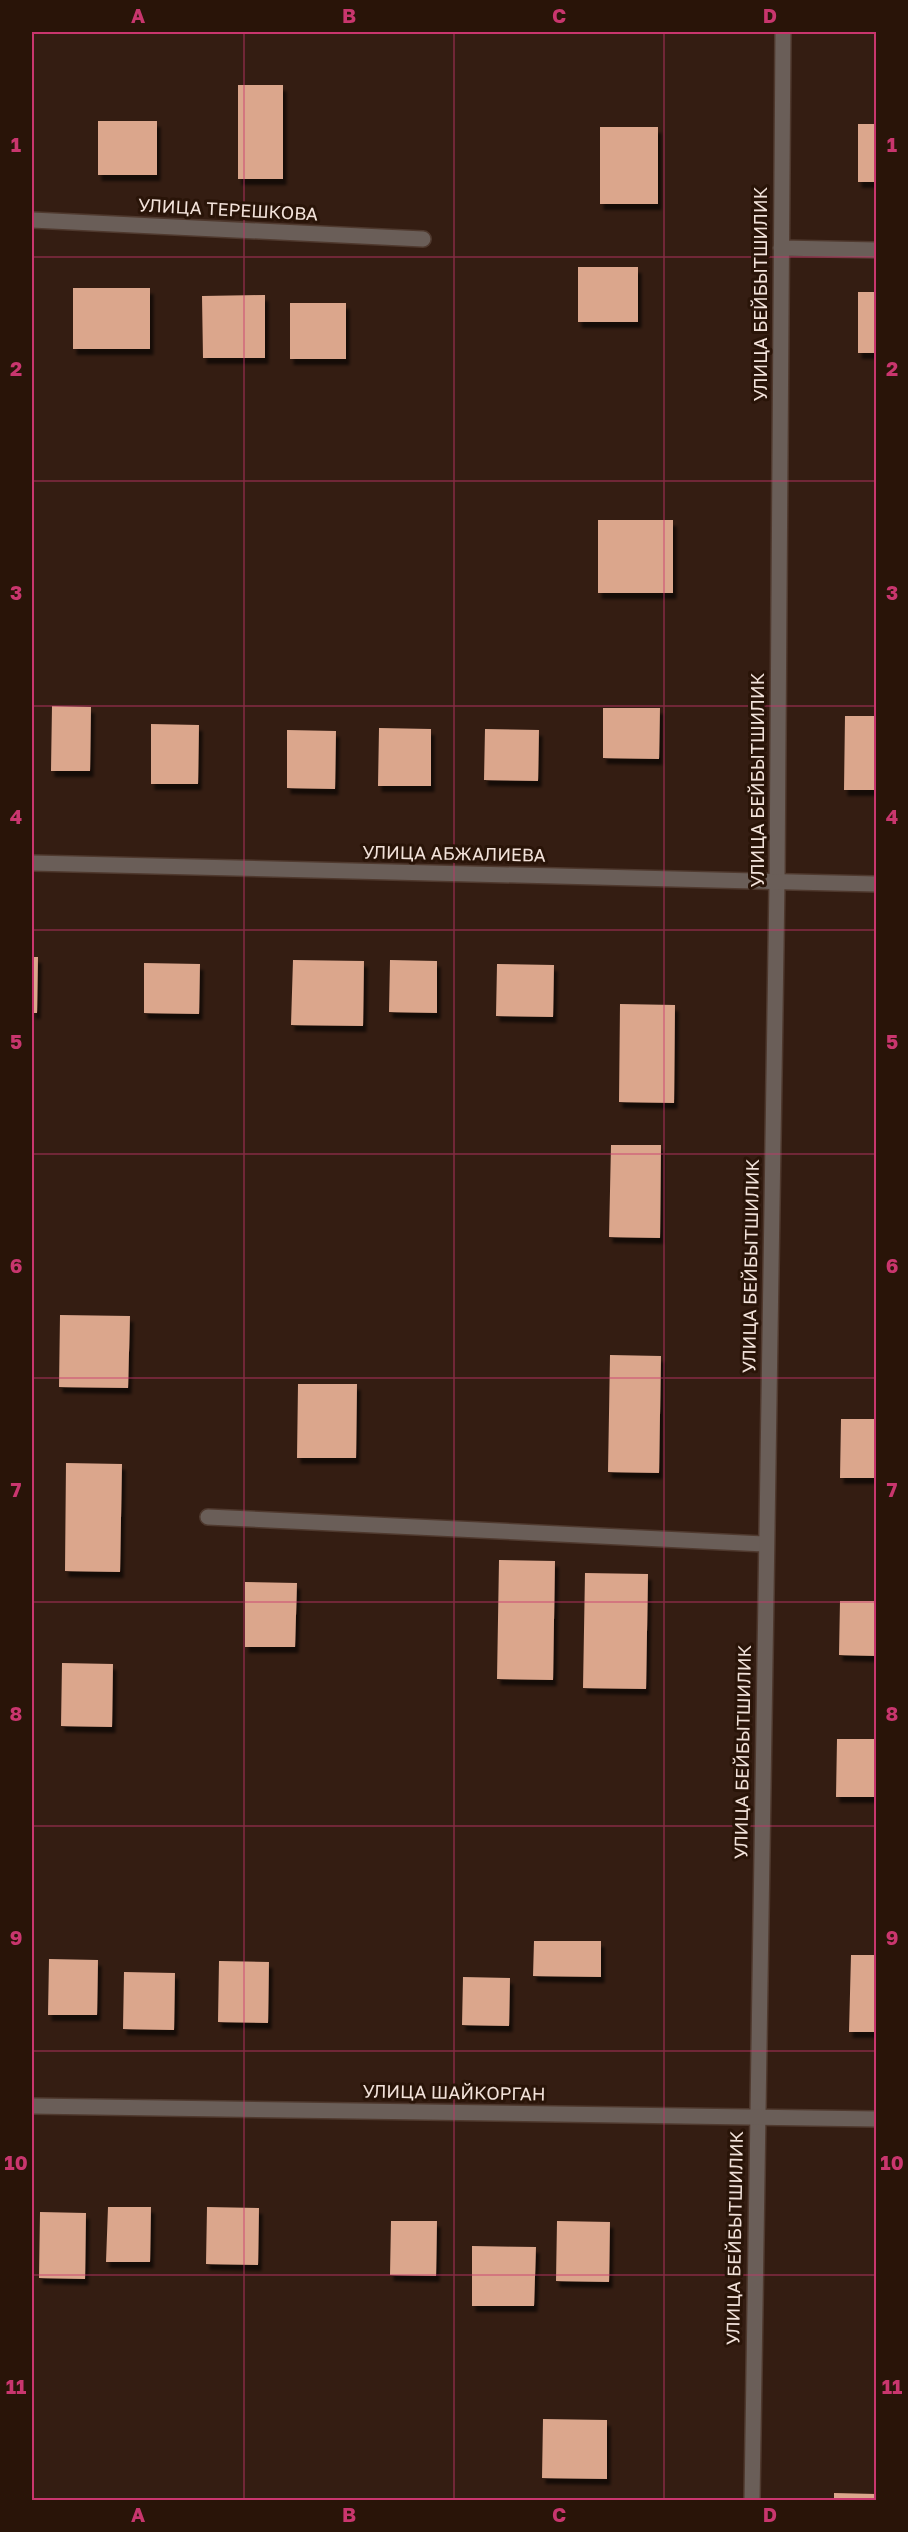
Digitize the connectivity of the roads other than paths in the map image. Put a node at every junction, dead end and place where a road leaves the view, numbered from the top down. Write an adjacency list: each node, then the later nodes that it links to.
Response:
1 (783, 32): 4 (street, УЛИЦА БЕЙБЫТШИЛИК)
2 (32, 220): 3 (street, УЛИЦА ТЕРЕШКОВА)
3 (423, 240)
4 (781, 248): 5 (street); 7 (street, УЛИЦА БЕЙБЫТШИЛИК)
5 (876, 250)
6 (32, 864): 7 (street, УЛИЦА АБЖАЛИЕВА)
7 (777, 882): 8 (street, УЛИЦА АБЖАЛИЕВА); 10 (street, УЛИЦА БЕЙБЫТШИЛИК)
8 (876, 884)
9 (208, 1517): 10 (street)
10 (766, 1544): 12 (street, УЛИЦА БЕЙБЫТШИЛИК)
11 (32, 2106): 12 (street, УЛИЦА ШАЙКОРГАН)
12 (756, 2118): 13 (street, УЛИЦА ШАЙКОРГАН); 14 (street, УЛИЦА БЕЙБЫТШИЛИК)
13 (876, 2119)
14 (752, 2500)

